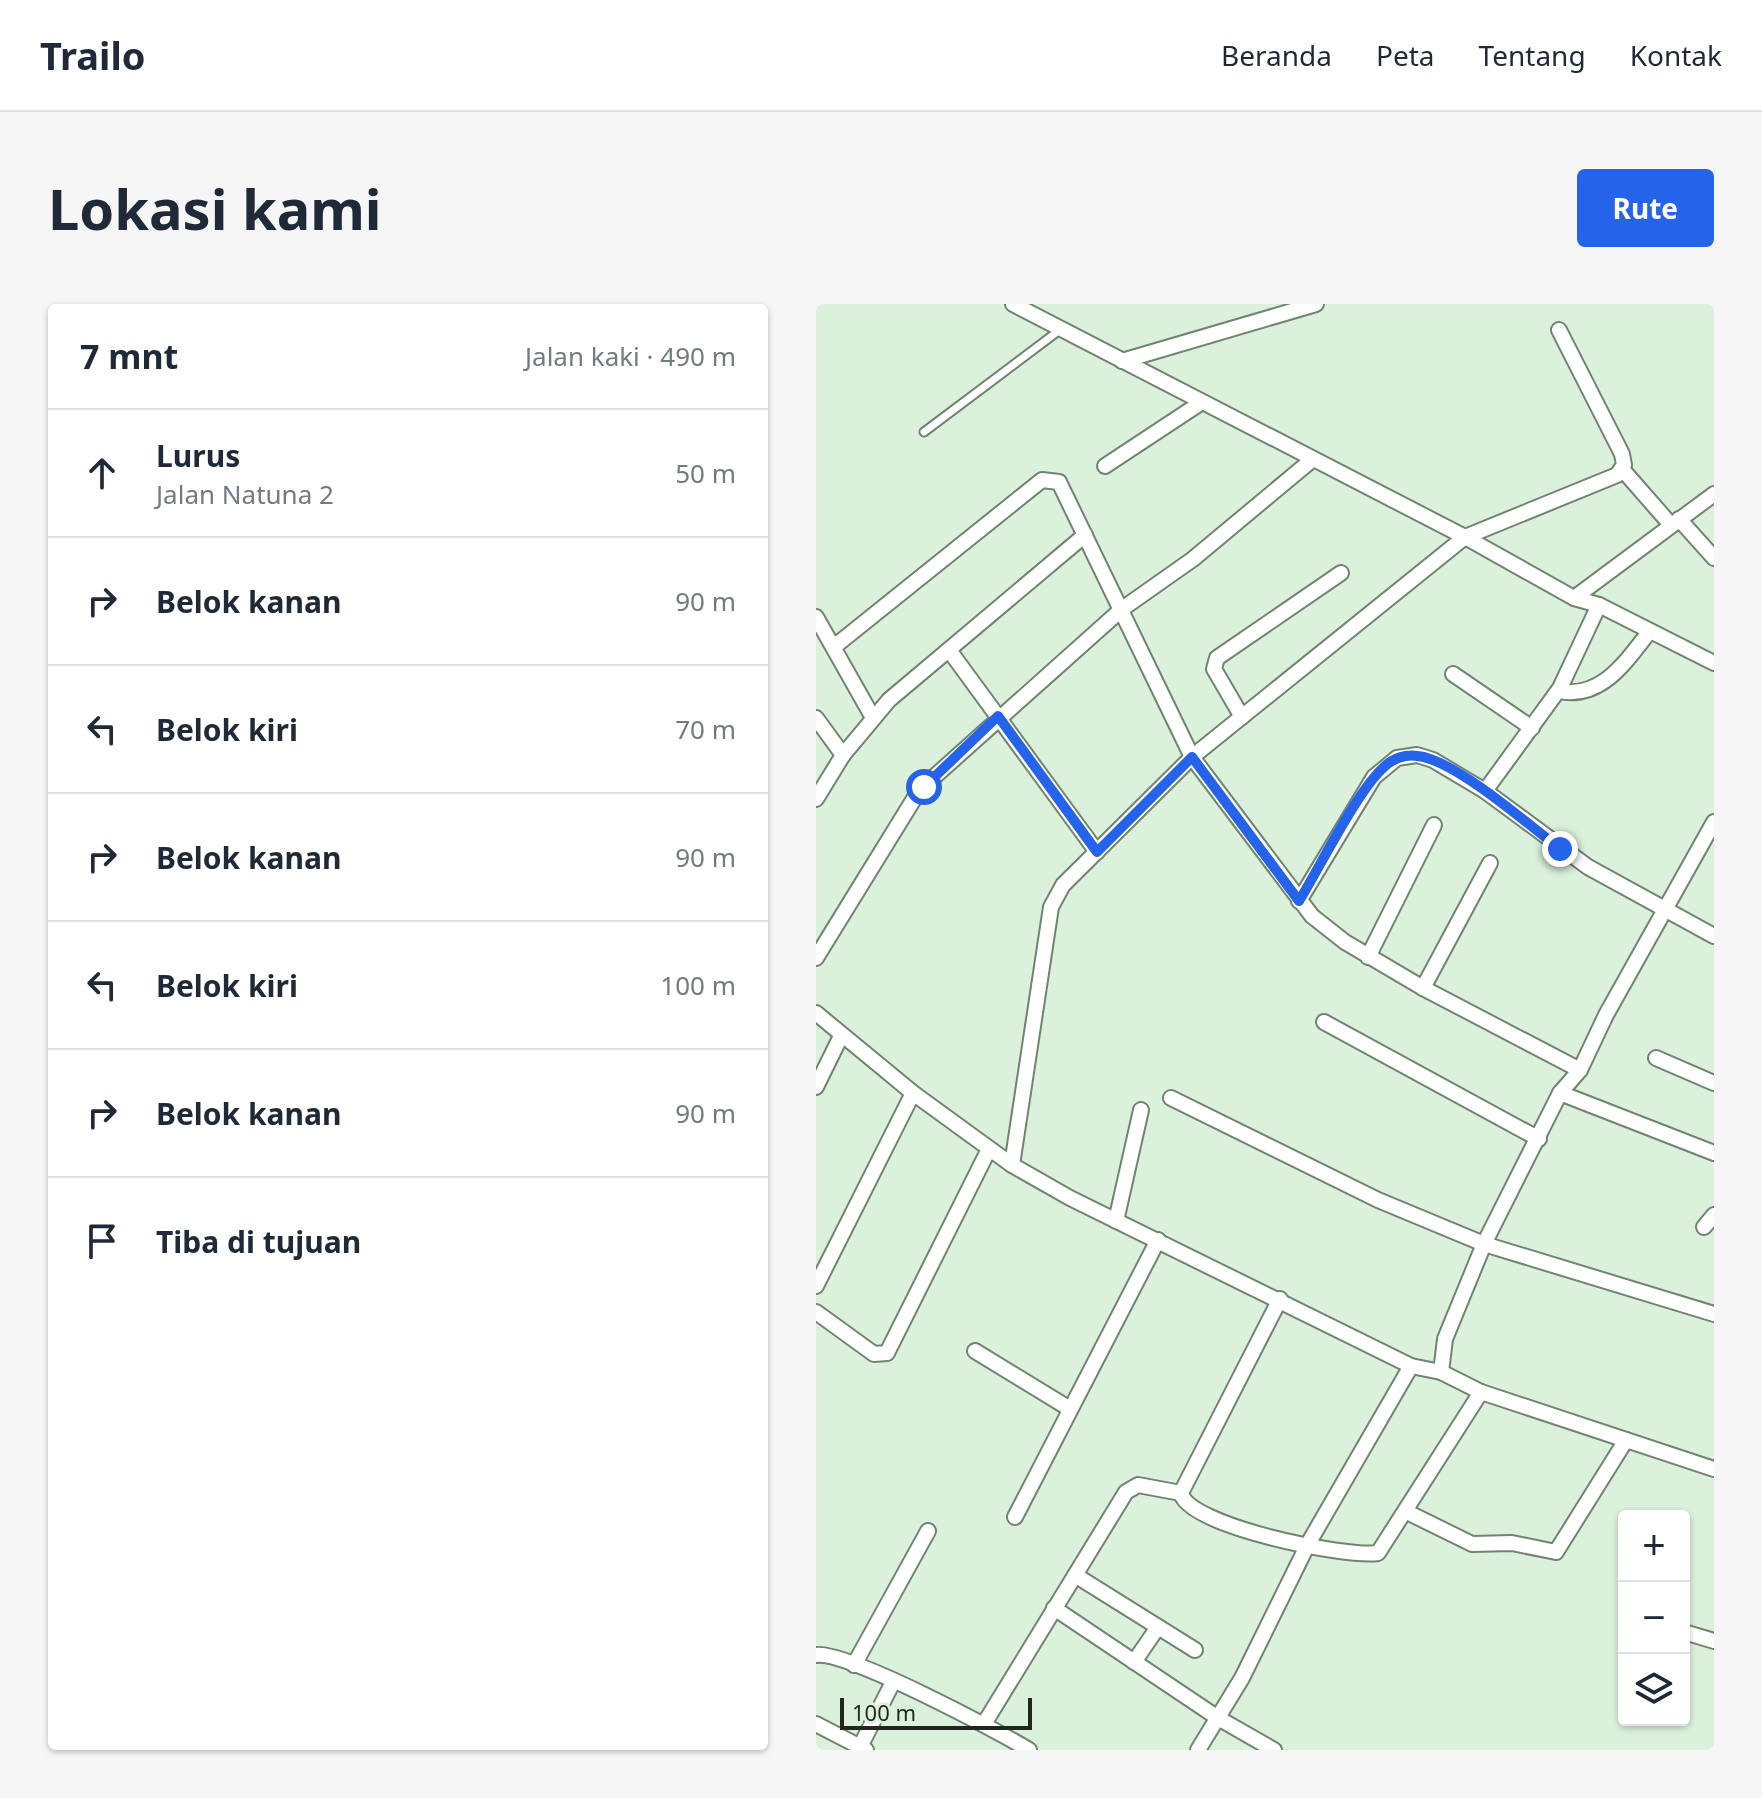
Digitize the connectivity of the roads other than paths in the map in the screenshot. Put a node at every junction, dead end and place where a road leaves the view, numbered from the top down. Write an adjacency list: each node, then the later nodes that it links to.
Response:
1 (1013, 304): 3 (street)
2 (1316, 304): 5 (street)
3 (1061, 329): 5 (street); 7 (lane)
4 (1559, 330): 10 (street)
5 (1122, 361): 6 (street)
6 (1202, 402): 8 (street); 9 (street)
7 (924, 432)
8 (1313, 459): 14 (street); 19 (street)
9 (1105, 466)
10 (1622, 469): 12 (street); 14 (street)
11 (1714, 494): 12 (street)
12 (1675, 522): 15 (street); 17 (street)
13 (1085, 535): 19 (street); 22 (street); 23 (street)
14 (1465, 537): 17 (street); 29 (street)
15 (1714, 558)
16 (1341, 573): 29 (street)
17 (1574, 598): 18 (street)
18 (1599, 605): 21 (street); 26 (street)
19 (1122, 609): 28 (street); 33 (street)
20 (816, 617): 22 (street)
21 (1650, 631): 24 (street); 26 (street)
22 (835, 646): 27 (street)
23 (949, 650): 27 (street); 28 (street)
24 (1714, 663)
25 (1453, 674): 31 (street)
26 (1558, 691): 31 (street)
27 (872, 716): 32 (street)
28 (998, 716): 38 (street); 44 (street)
29 (1242, 717): 33 (street)
30 (816, 718): 32 (street)
31 (1532, 728): 34 (street)
32 (843, 755): 35 (street)
33 (1192, 757): 38 (street); 40 (street)
34 (1485, 791): 40 (street); 41 (street)
35 (816, 799)
36 (1714, 822): 41 (street)
37 (1434, 825): 43 (street)
38 (1097, 852): 60 (street)
39 (1490, 863): 45 (street)
40 (1299, 901): 43 (street)
41 (1663, 909): 42 (street); 50 (street)
42 (1714, 936)
43 (1368, 957): 45 (street)
44 (816, 958)
45 (1423, 988): 50 (street)
46 (816, 1013): 48 (street)
47 (1324, 1022): 57 (street)
48 (841, 1036): 52 (street); 53 (street)
49 (1656, 1058): 51 (street)
50 (1580, 1070): 54 (street)
51 (1714, 1083)
52 (816, 1087)
53 (913, 1093): 58 (street); 66 (street)
54 (1560, 1093): 57 (street); 59 (street)
55 (1171, 1098): 65 (street)
56 (1141, 1110): 62 (street)
57 (1539, 1139): 65 (street)
58 (989, 1149): 60 (street); 68 (street)
59 (1714, 1153)
60 (1012, 1165): 62 (street)
61 (1714, 1215): 63 (street)
62 (1116, 1221): 64 (street)
63 (1704, 1227)
64 (1158, 1240): 67 (street); 74 (street)
65 (1484, 1244): 69 (street); 72 (street)
66 (816, 1286)
67 (1280, 1299): 71 (street); 77 (street)
68 (816, 1312)
69 (1714, 1314)
70 (975, 1351): 74 (street)
71 (1411, 1366): 72 (street); 81 (street)
72 (1441, 1372): 73 (street)
73 (1481, 1392): 75 (street); 78 (street)
74 (1070, 1409): 79 (street)
75 (1626, 1440): 76 (street); 78 (street)
76 (1714, 1469)
77 (1181, 1493): 81 (street); 82 (street)
78 (1407, 1512): 81 (street)
79 (1015, 1517)
80 (928, 1531): 90 (street)
81 (1308, 1544): 92 (street)
82 (1075, 1575): 83 (street); 84 (street)
83 (1054, 1608): 89 (street); 94 (street)
84 (1158, 1627): 87 (street); 89 (street)
85 (1690, 1634): 86 (street)
86 (1714, 1641)
87 (1195, 1650)
88 (816, 1655): 90 (street)
89 (1134, 1662): 92 (street)
90 (854, 1665): 91 (street)
91 (893, 1682): 94 (street); 96 (street)
92 (1218, 1718): 95 (street); 98 (street)
93 (816, 1724): 96 (street)
94 (984, 1724): 97 (street)
95 (1257, 1746): 99 (street)
96 (864, 1747)
97 (1029, 1750)
98 (1198, 1750)
99 (1274, 1750)

